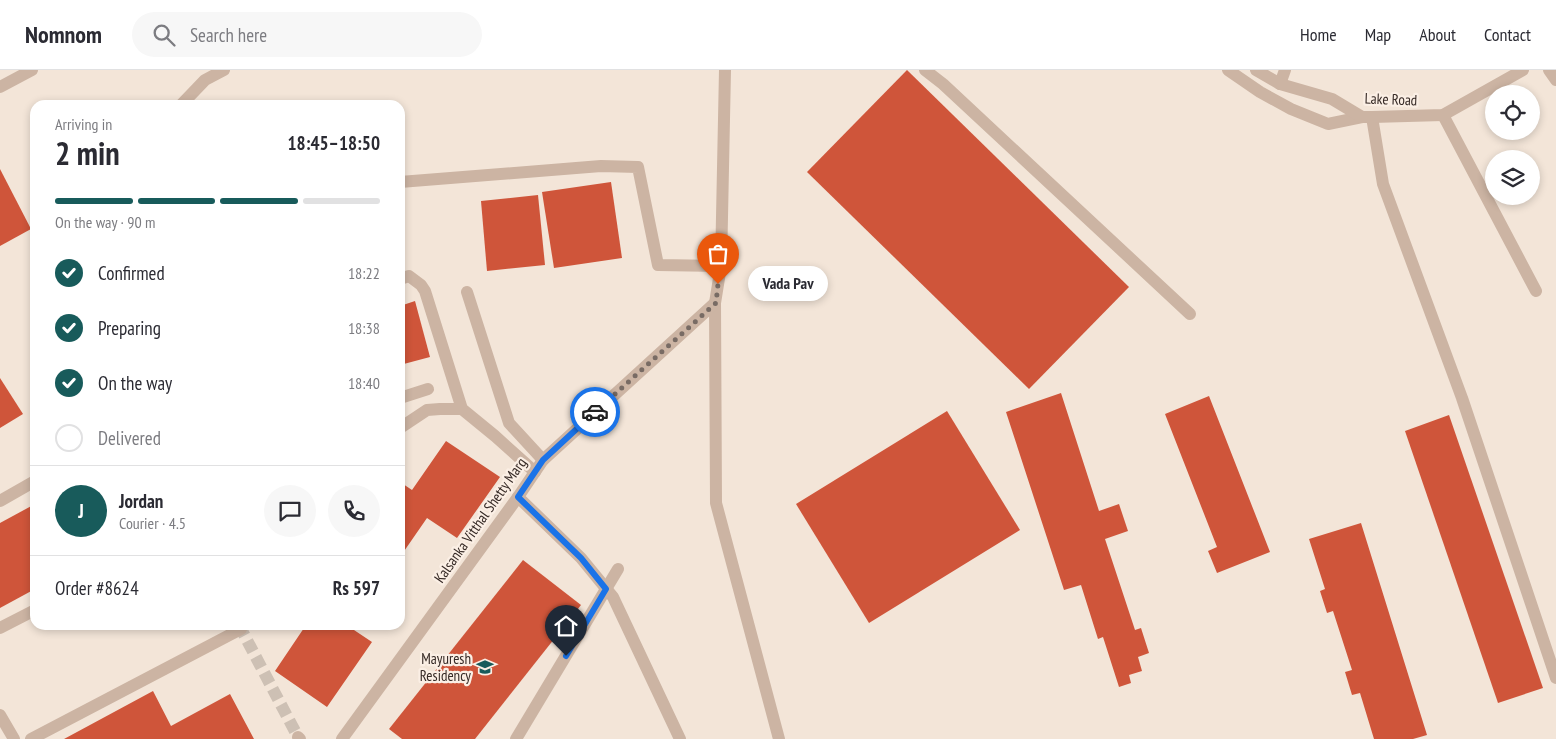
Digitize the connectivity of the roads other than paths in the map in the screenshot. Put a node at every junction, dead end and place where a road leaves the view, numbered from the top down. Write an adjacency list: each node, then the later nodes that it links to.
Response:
1 (32, 70): 11 (street)
2 (224, 70): 13 (street)
3 (725, 70): 18 (street)
4 (925, 70): 23 (street)
5 (1228, 70): 12 (street)
6 (1256, 70): 9 (street, Lake Road)
7 (1523, 70): 15 (street, Lake Road)
8 (1550, 70): 10 (street)
9 (1279, 77): 12 (street); 14 (street); 16 (street, Lake Road)
10 (1556, 80)
11 (0, 87)
12 (1260, 92): 14 (street)
13 (186, 100)
14 (1276, 101): 16 (street)
15 (1443, 116): 16 (street, Lake Road); 20 (street)
16 (1367, 117): 38 (street)
17 (405, 182): 18 (street)
18 (721, 266): 22 (street)
19 (405, 277): 26 (street)
20 (1536, 291)
21 (467, 292): 28 (street)
22 (716, 303): 28 (street, Kalsanka Vitthal Shetty Marg); 45 (street)
23 (1190, 314)
24 (428, 389): 25 (street)
25 (405, 396)
26 (462, 409): 27 (street); 29 (street)
27 (405, 425)
28 (543, 460): 29 (street, Kalsanka Vitthal Shetty Marg)
29 (534, 472): 31 (street, Kalsanka Vitthal Shetty Marg)
30 (30, 484): 32 (street)
31 (518, 497): 34 (street); 42 (street, Kalsanka Vitthal Shetty Marg)
32 (0, 501)
33 (618, 569): 34 (street)
34 (606, 589): 43 (street); 44 (street)
35 (30, 613): 36 (street)
36 (0, 628)
37 (239, 630): 41 (street)
38 (1556, 678)
39 (0, 715): 40 (street)
40 (14, 739)
41 (31, 739)
42 (342, 739)
43 (516, 739)
44 (680, 739)
45 (779, 739)

